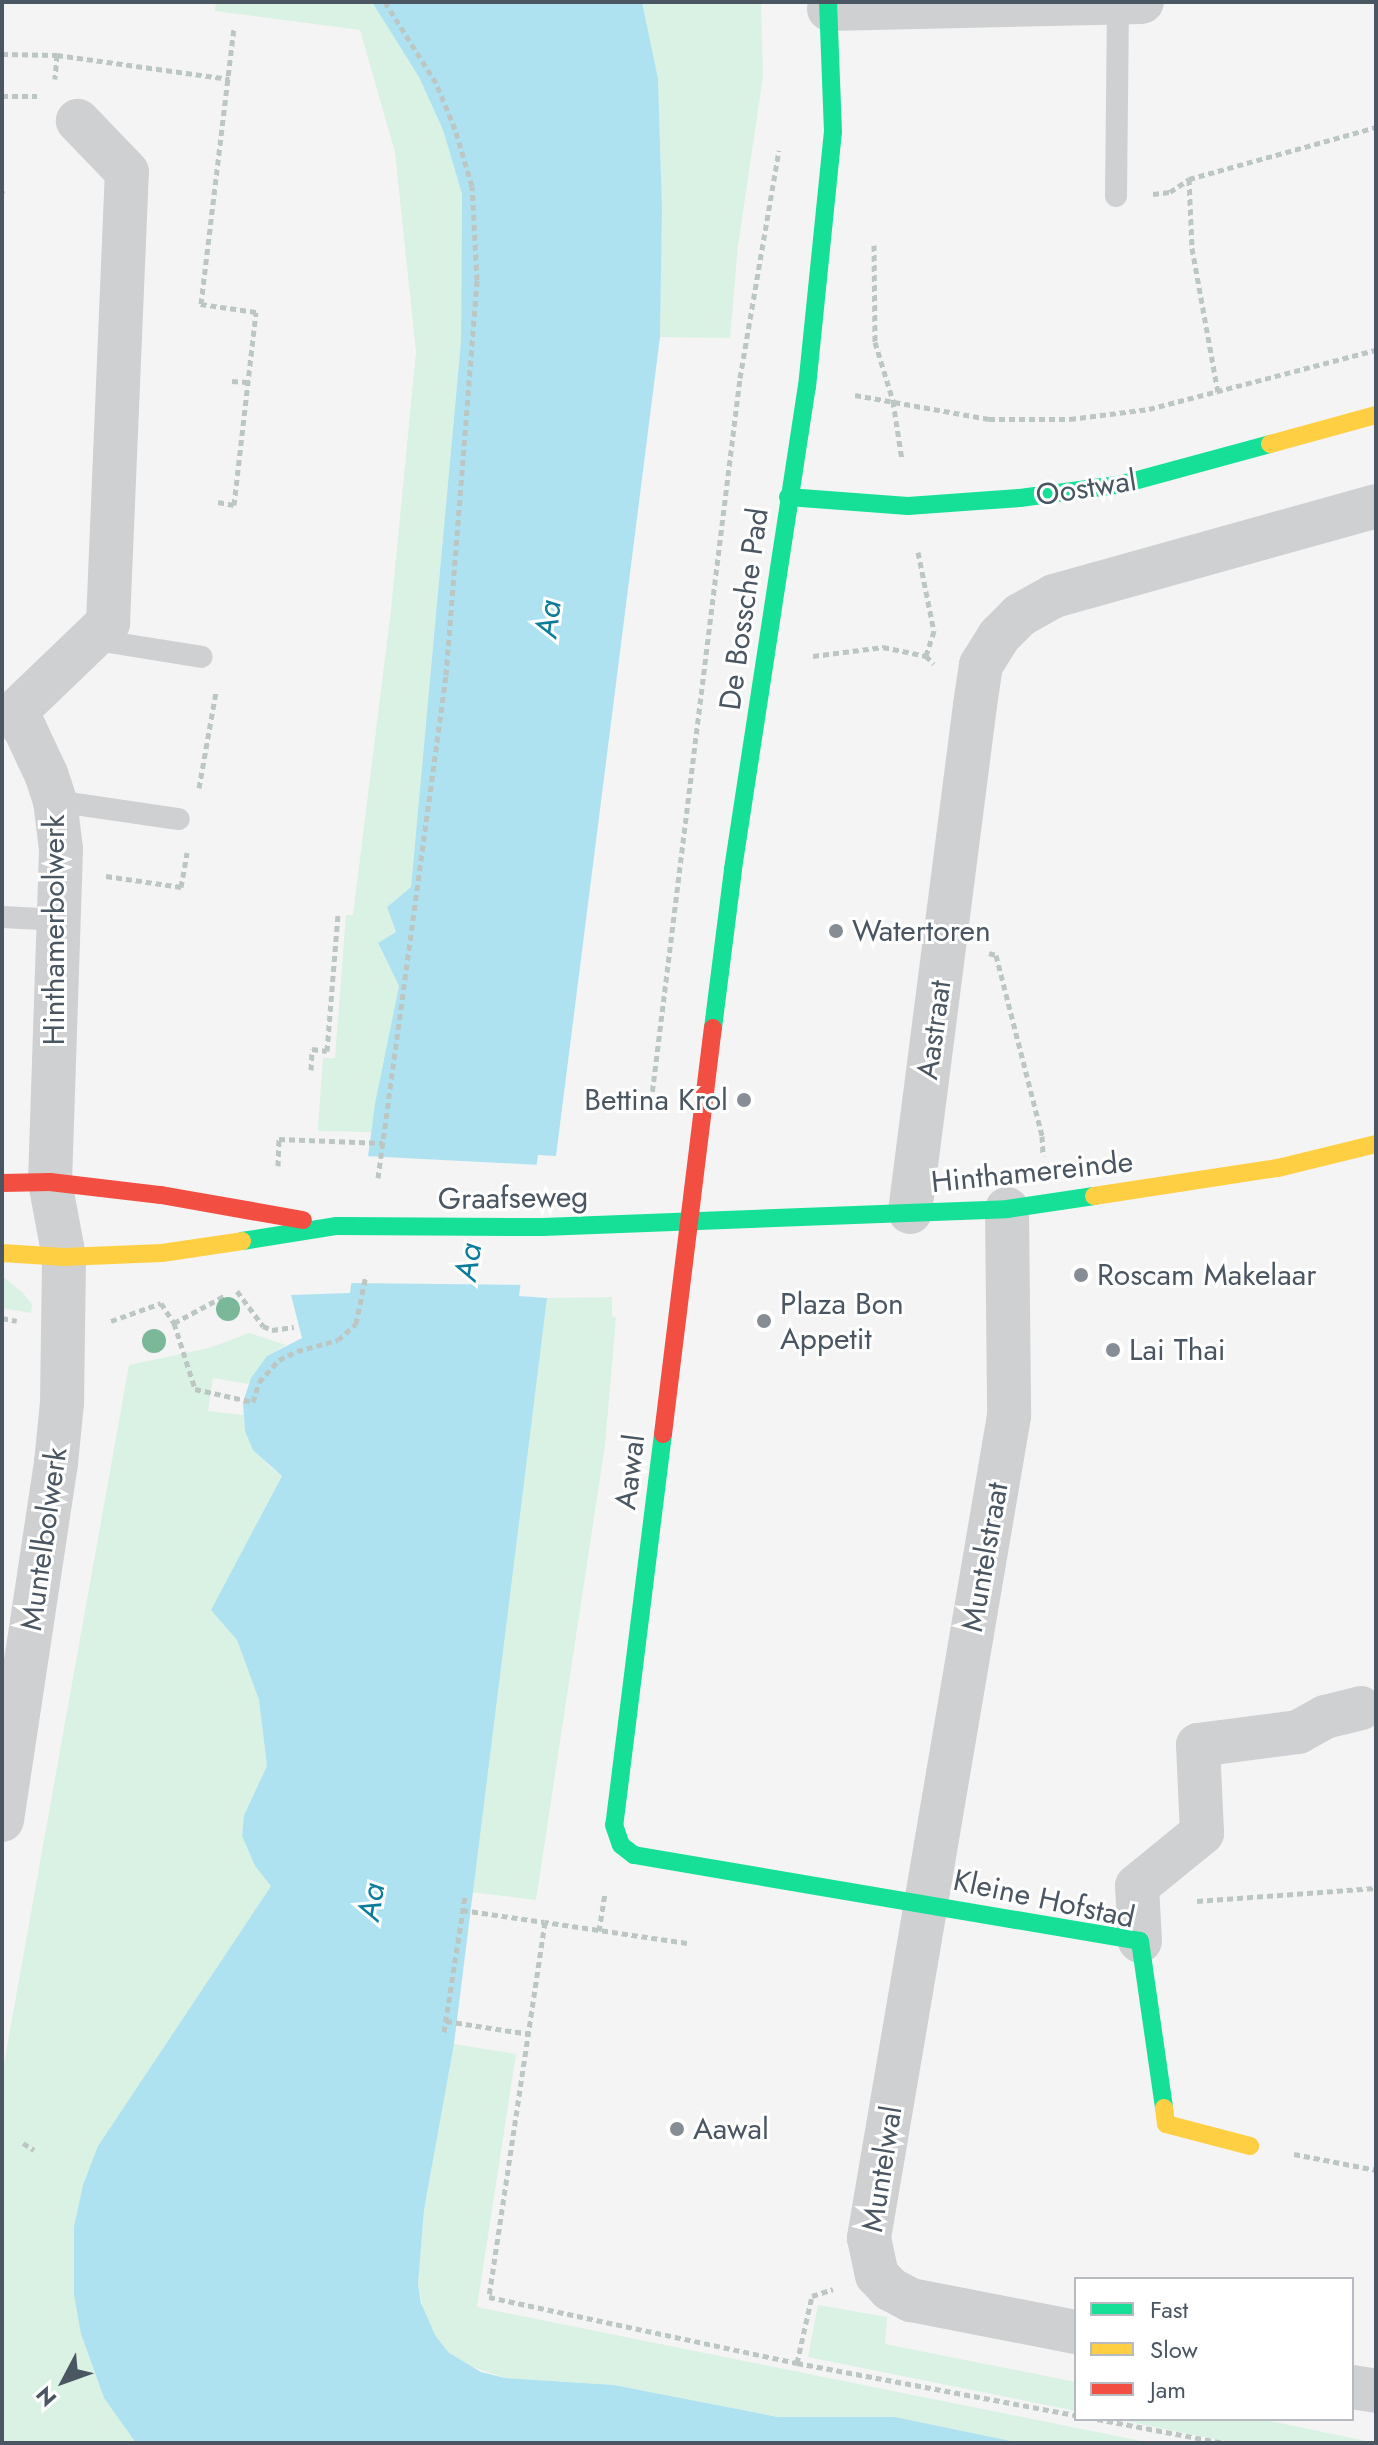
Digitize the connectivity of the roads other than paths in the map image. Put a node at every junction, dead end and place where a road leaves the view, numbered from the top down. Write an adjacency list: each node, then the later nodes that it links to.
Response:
1 (1118, 2): 2 (street); 3 (street); 5 (lane)
2 (1142, 2)
3 (829, 6): 7 (street, De Bossche Pad)
4 (78, 121): 9 (street, Hinthamerbolwerk)
5 (1116, 196)
6 (1376, 415): 7 (street, Oostwal)
7 (788, 497): 21 (street, De Bossche Pad)
8 (1376, 506): 20 (street, Aastraat)
9 (90, 639): 10 (lane); 11 (street, Hinthamerbolwerk)
10 (202, 657)
11 (8, 711): 12 (street, Hinthamerbolwerk)
12 (55, 801): 13 (lane); 15 (street, Hinthamerbolwerk)
13 (179, 819)
14 (2, 917): 15 (lane)
15 (60, 920): 17 (street, Hinthamerbolwerk)
16 (1376, 1144): 19 (street, Hinthamereinde)
17 (50, 1182): 18 (street, Graafseweg); 22 (street, Graafseweg); 24 (street, Hinthamerbolwerk)
18 (2, 1183)
19 (1007, 1209): 20 (street, Hinthamereinde); 27 (street, Muntelstraat)
20 (910, 1212): 21 (street, Hinthamereinde)
21 (689, 1223): 22 (street, Graafseweg); 27 (street, Aawal)
22 (337, 1226): 24 (street, Graafseweg)
23 (2, 1253): 24 (street, Graafseweg)
24 (64, 1257): 26 (street, Muntelbolwerk)
25 (1361, 1708): 28 (street)
26 (2, 1820)
27 (926, 1903): 28 (street, Kleine Hofstad); 30 (street, Muntelwal)
28 (1140, 1941): 29 (street, Kleine Hofstad)
29 (1250, 2146)
30 (1074, 2332)
31 (1354, 2387): 32 (street)
32 (1376, 2391)

